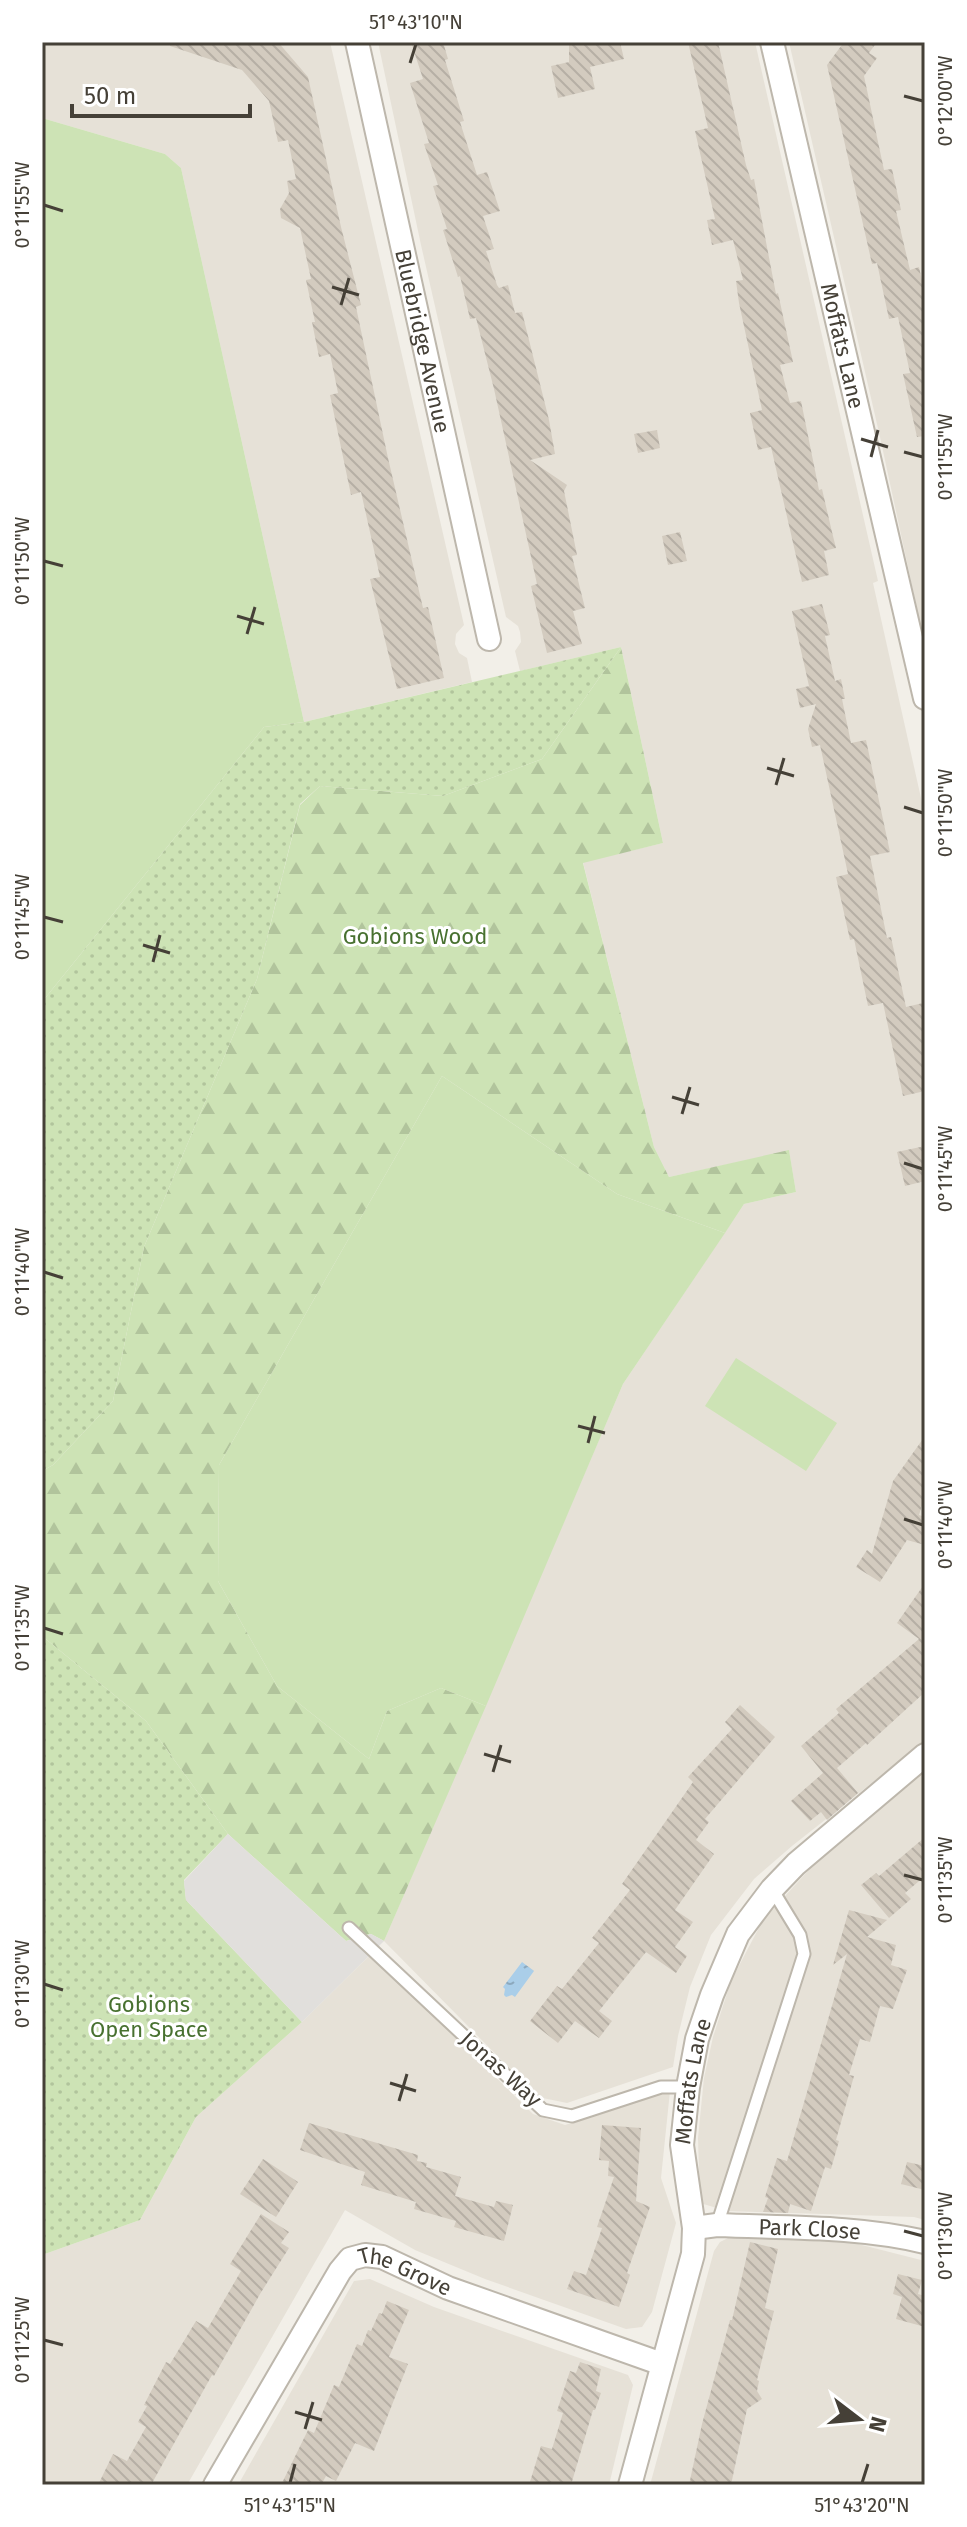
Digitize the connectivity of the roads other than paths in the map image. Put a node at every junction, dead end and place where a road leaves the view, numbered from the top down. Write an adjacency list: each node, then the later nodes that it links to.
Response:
1 (357, 42): 3 (street, Bluebridge Avenue)
2 (772, 42): 4 (street, Moffats Lane)
3 (489, 639)
4 (925, 698)
5 (925, 1755): 6 (street, Moffats Lane)
6 (772, 1889): 8 (street, Moffats Lane); 9 (lane)
7 (349, 1928): 8 (lane, Jonas Way)
8 (688, 2087): 10 (street, Moffats Lane)
9 (717, 2225): 10 (street, Park Close); 11 (street, Park Close)
10 (694, 2228): 12 (street, Moffats Lane)
11 (925, 2242)
12 (662, 2364): 13 (street, The Grove); 14 (street, Moffats Lane)
13 (215, 2485)
14 (630, 2485)

